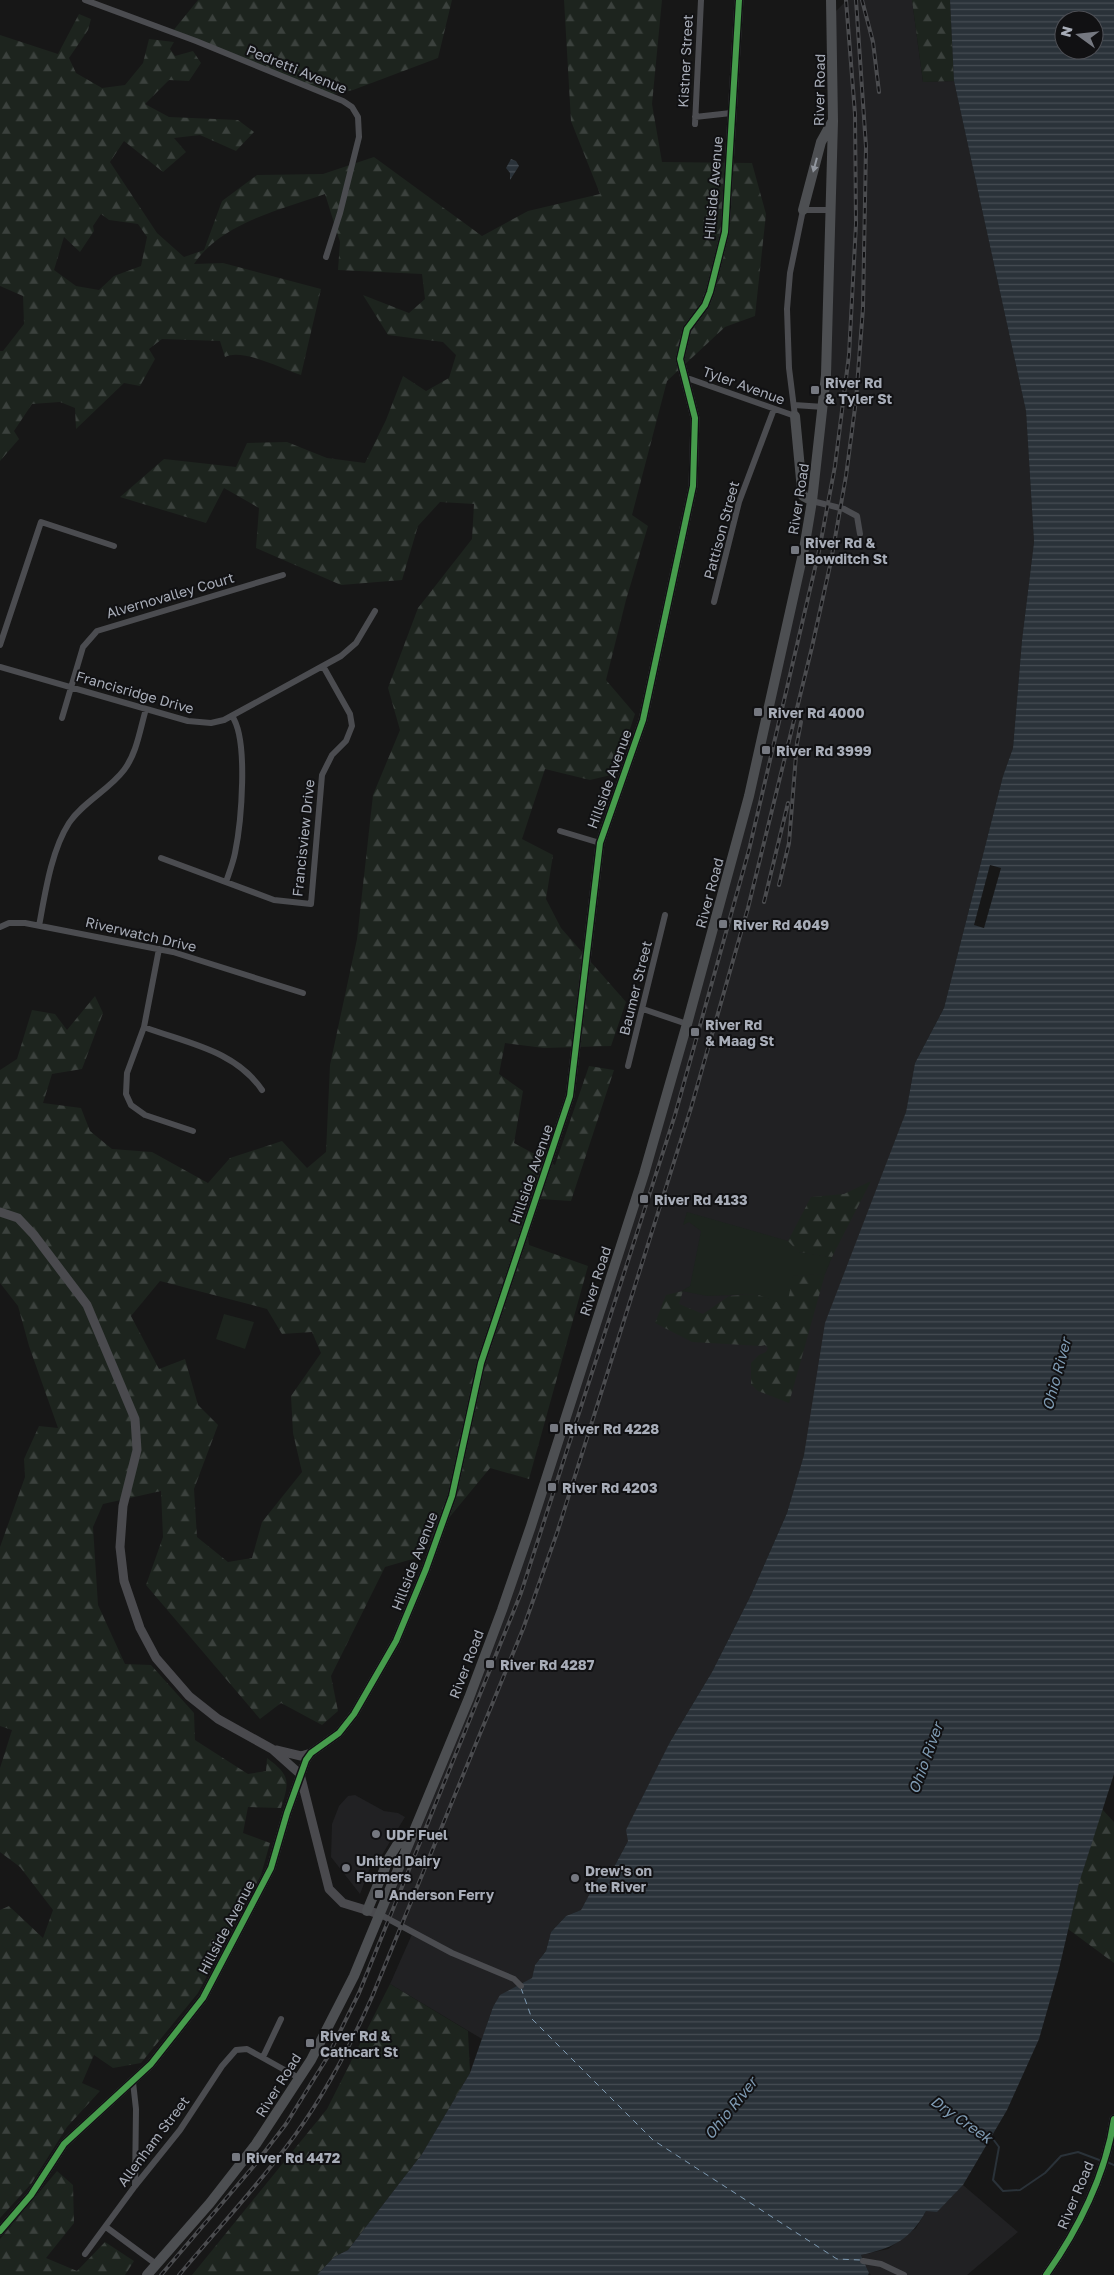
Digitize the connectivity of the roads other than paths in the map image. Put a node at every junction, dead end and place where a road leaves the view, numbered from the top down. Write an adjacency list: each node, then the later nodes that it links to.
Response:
1 (88, 0): 9 (street, Pedretti Avenue)
2 (701, 0): 5 (street, Kistner Street)
3 (739, 0): 5 (street, Hillside Avenue)
4 (831, 0): 6 (main road, River Road)
5 (732, 113): 10 (street, Hillside Avenue)
6 (833, 121): 7 (main road, one-way to 7); 8 (main road, River Road)
7 (803, 210): 8 (street); 13 (street)
8 (832, 210): 11 (main road, River Road)
9 (326, 257)
10 (685, 380): 12 (street, Tyler Avenue); 28 (street, Hillside Avenue)
11 (824, 406): 13 (street, Tyler Avenue); 14 (main road, River Road)
12 (774, 409): 13 (street, Tyler Avenue); 18 (street, Pattison Street)
13 (795, 411): 14 (main road)
14 (812, 501): 15 (street); 37 (main road, River Road)
15 (860, 534)
16 (114, 546): 20 (street)
17 (283, 575): 23 (street, Alvernovalley Court)
18 (714, 602)
19 (375, 611): 21 (street, Francisridge Drive)
20 (0, 645)
21 (323, 666): 25 (street, Francisridge Drive); 30 (street, Francisview Drive)
22 (0, 667): 23 (street, Francisridge Drive)
23 (71, 687): 24 (street, Francisridge Drive); 26 (street, Alvernovalley Court)
24 (146, 709): 25 (street, Francisridge Drive); 32 (street)
25 (232, 716): 30 (street)
26 (62, 718)
27 (560, 831): 28 (street)
28 (600, 842): 44 (street, Hillside Avenue)
29 (161, 858): 30 (street, Francisview Drive)
30 (226, 882)
31 (665, 915): 36 (street, Baumer Street)
32 (39, 926): 33 (street, Riverwatch Drive); 34 (street, Riverwatch Drive)
33 (0, 927)
34 (159, 949): 35 (street, Riverwatch Drive); 38 (street)
35 (303, 994)
36 (644, 1009): 37 (street); 39 (street, Baumer Street)
37 (688, 1024): 48 (main road, River Road)
38 (144, 1027): 40 (street); 41 (street)
39 (628, 1066)
40 (262, 1090)
41 (193, 1131)
42 (0, 1212): 43 (street)
43 (272, 1749): 44 (street); 45 (street)
44 (311, 1753): 45 (street, Hillside Avenue)
45 (300, 1774): 46 (street, Hillside Avenue); 47 (street)
46 (291, 1802): 47 (street); 55 (street, Hillside Avenue)
47 (307, 1802): 49 (street)
48 (412, 1836): 49 (main road); 50 (main road, River Road)
49 (368, 1911): 50 (street)
50 (379, 1914): 51 (street); 54 (main road, River Road)
51 (521, 1986)
52 (282, 2019): 53 (street)
53 (262, 2057): 54 (street); 58 (street, Allenham Street)
54 (299, 2078): 63 (main road, River Road)
55 (133, 2082): 58 (street); 60 (street, Hillside Avenue)
56 (1114, 2119): 57 (street, River Road)
57 (1114, 2123): 66 (street, River Road)
58 (135, 2186): 59 (street, Allenham Street)
59 (106, 2227): 61 (street, Allenham Street); 63 (street)
60 (0, 2231)
61 (85, 2254)
62 (863, 2261): 65 (street)
63 (156, 2264): 64 (main road, River Road)
64 (147, 2275)
65 (904, 2275)
66 (1046, 2275)

